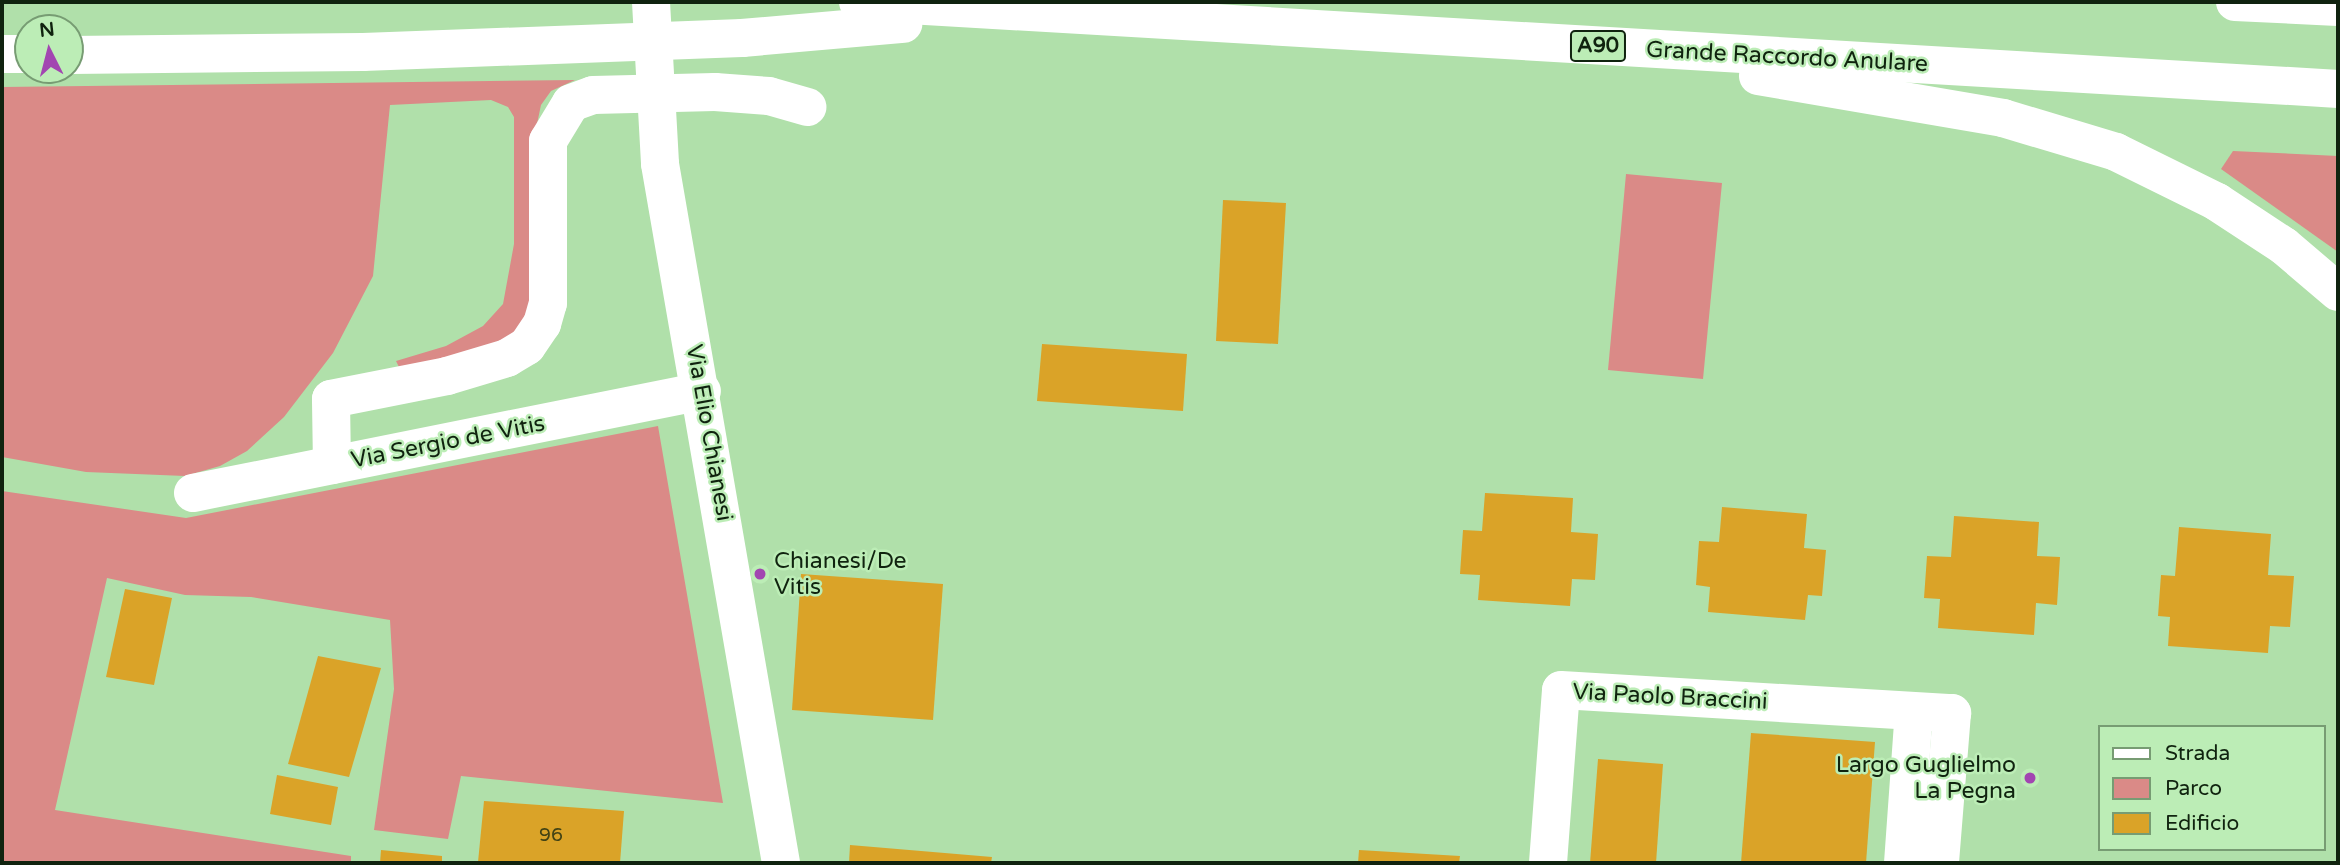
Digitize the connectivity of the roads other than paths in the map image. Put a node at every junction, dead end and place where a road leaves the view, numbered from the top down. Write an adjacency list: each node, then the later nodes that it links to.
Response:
1 (652, 2): 11 (main road, Via Elio Chianesi)
2 (858, 2): 5 (main road, Grande Raccordo Anulare / A90)
3 (2235, 2): 4 (main road)
4 (2338, 8)
5 (1036, 12): 6 (main road, Grande Raccordo Anulare / A90); 7 (main road)
6 (1580, 45): 8 (main road, Grande Raccordo Anulare / A90); 10 (main road)
7 (84, 55)
8 (2338, 89)
9 (807, 107): 12 (main road)
10 (2338, 292)
11 (702, 391): 12 (main road, Via Sergio de Vitis); 15 (main road, Via Elio Chianesi)
12 (332, 465): 13 (main road, Via Sergio de Vitis)
13 (193, 493)
14 (1914, 711): 16 (main road, Via Paolo Braccini); 17 (main road); 18 (main road, Via Paolo Braccini)
15 (781, 863)
16 (1548, 863)
17 (1903, 863)
18 (1940, 863)

